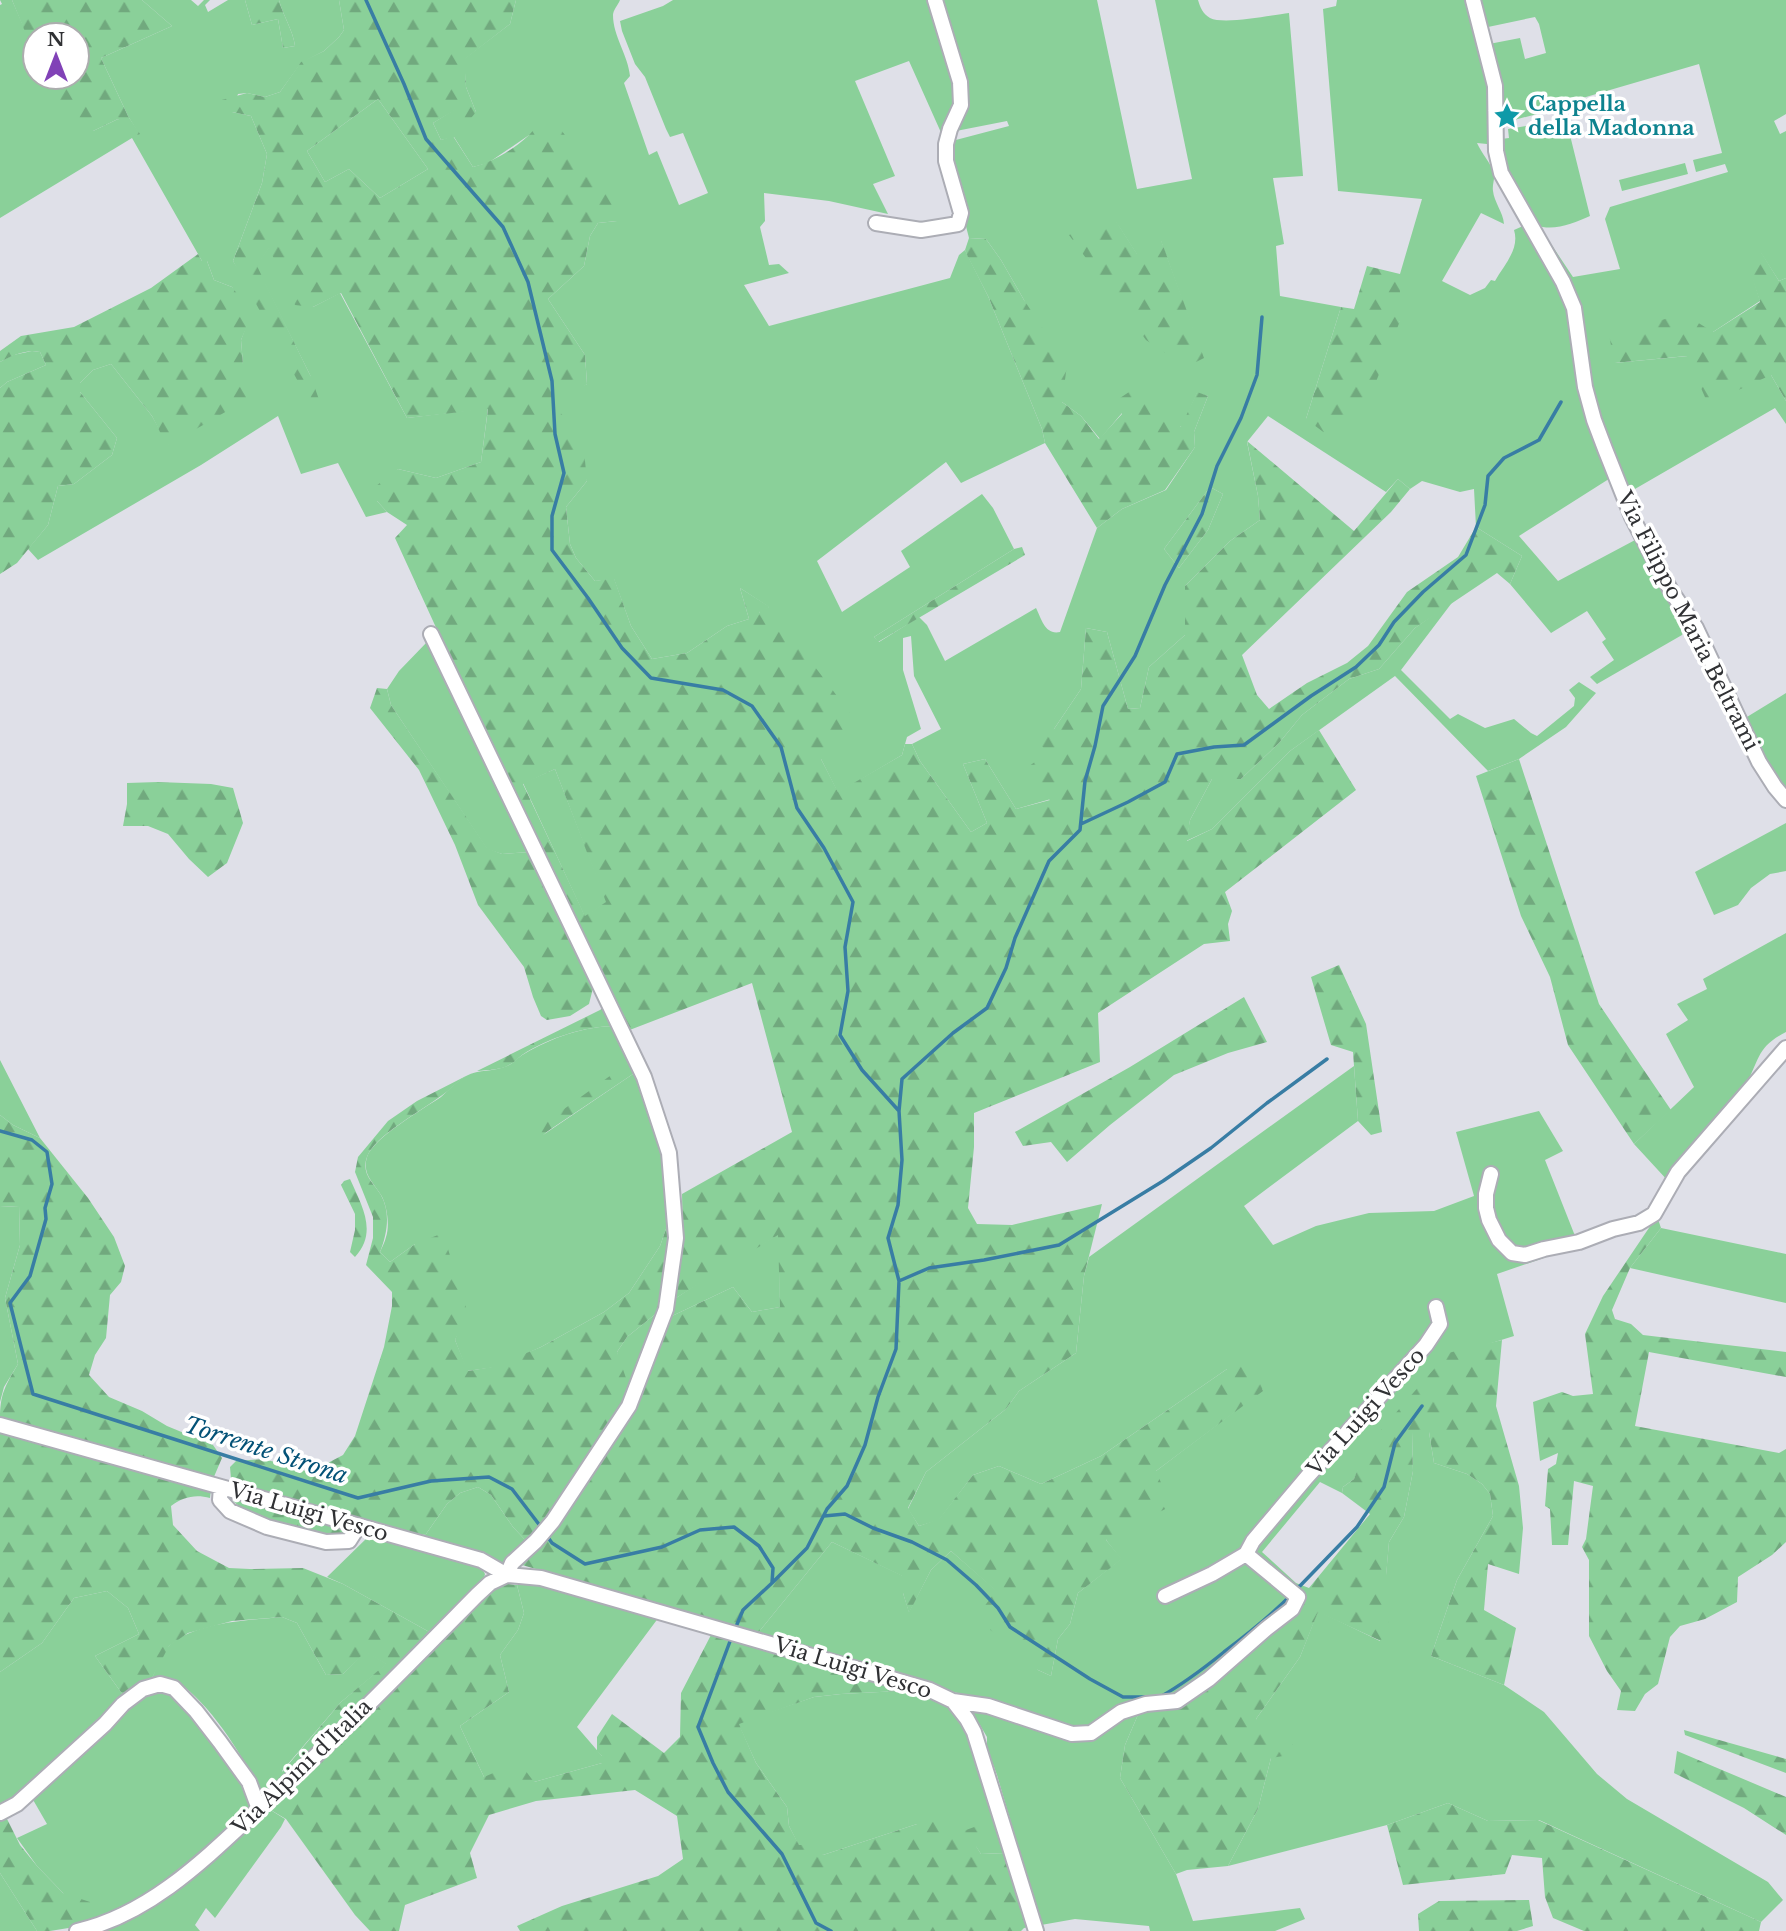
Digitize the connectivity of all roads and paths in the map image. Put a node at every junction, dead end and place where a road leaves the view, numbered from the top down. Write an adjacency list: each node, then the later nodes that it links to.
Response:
1 (934, 0): 3 (street)
2 (1473, 0): 5 (street, Via Filippo Maria Beltrami)
3 (876, 223)
4 (431, 634): 13 (street, Via Alpini d'Italia)
5 (1786, 800)
6 (1786, 1048): 7 (street)
7 (1491, 1174)
8 (1436, 1307): 12 (street, Via Luigi Vesco)
9 (0, 1425): 10 (street, Via Luigi Vesco)
10 (221, 1488): 11 (street, Via Luigi Vesco); 11 (street)
11 (358, 1527): 13 (street, Via Luigi Vesco)
12 (1246, 1553): 14 (street); 15 (street, Via Luigi Vesco)
13 (507, 1575): 15 (street, Via Luigi Vesco); 16 (street, Via Alpini d'Italia)
14 (1165, 1596)
15 (953, 1701): 19 (street)
16 (259, 1809): 17 (street); 18 (street, Via Alpini d'Italia)
17 (0, 1813)
18 (77, 1931)
19 (1036, 1931)

